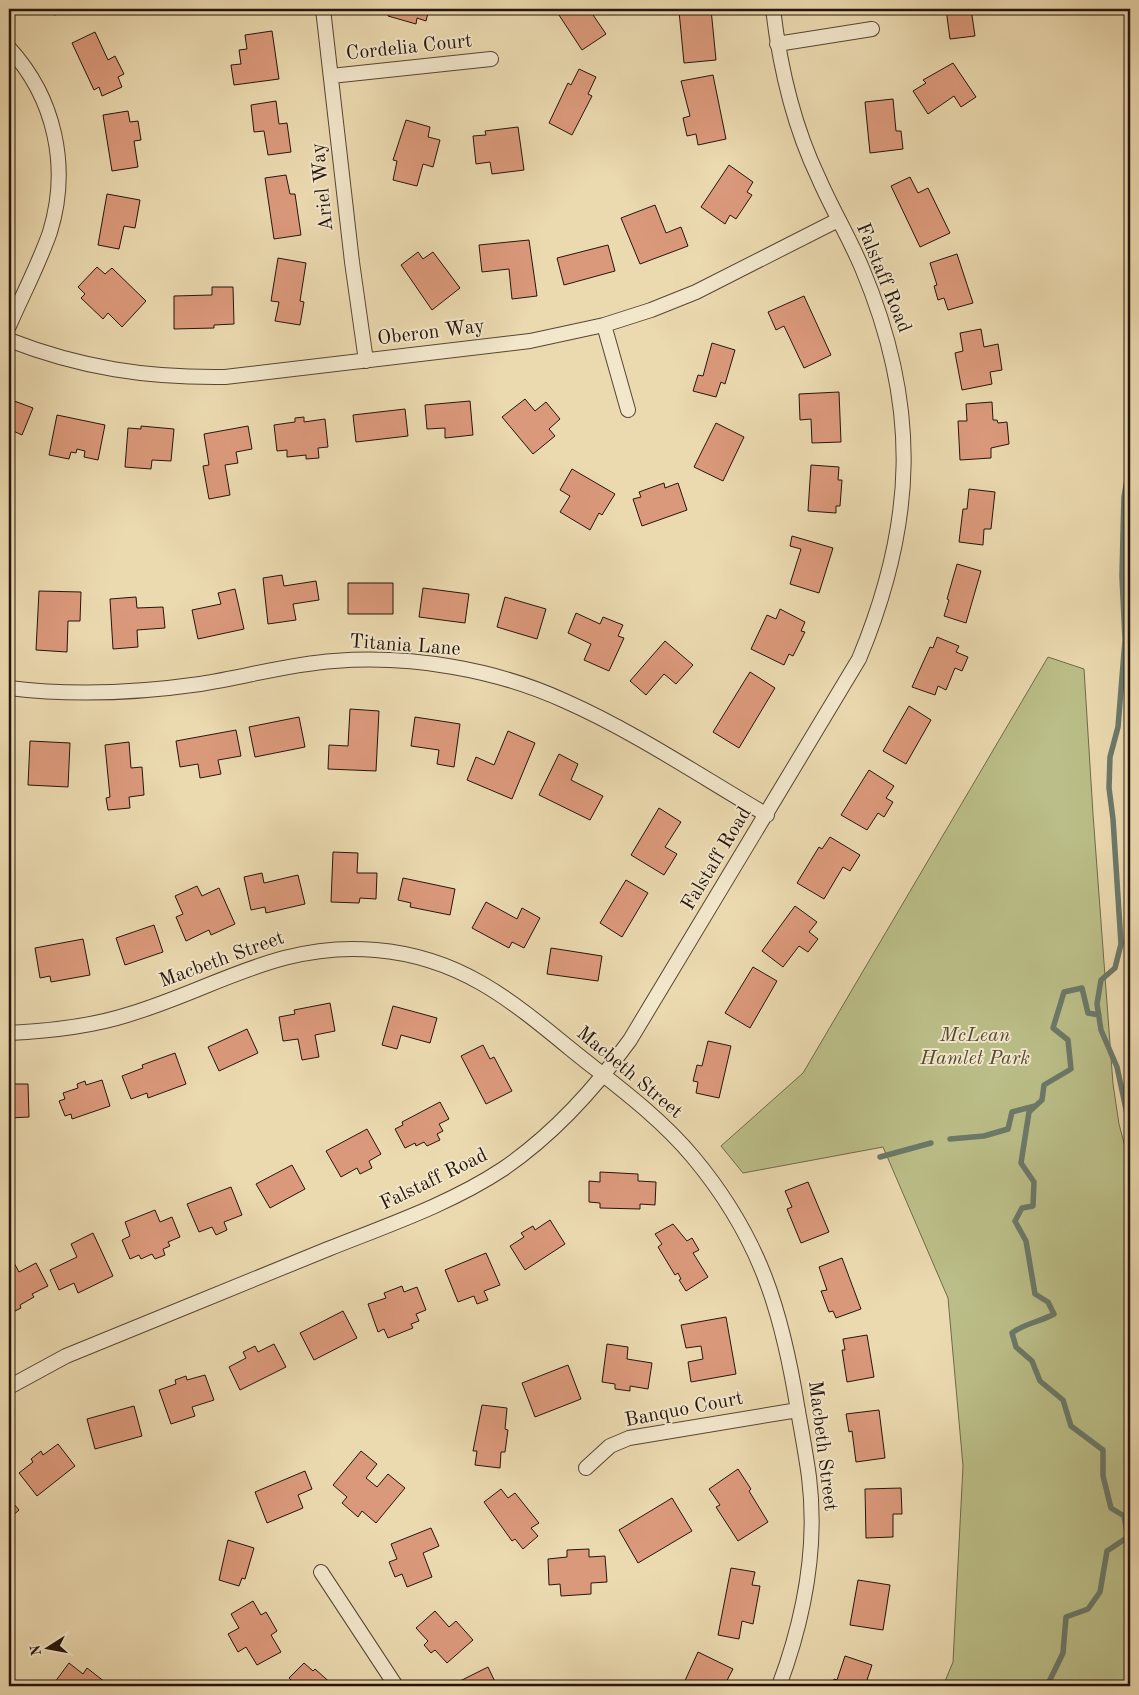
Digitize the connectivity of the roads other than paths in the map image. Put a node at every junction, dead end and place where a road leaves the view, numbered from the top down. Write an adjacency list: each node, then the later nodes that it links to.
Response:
1 (323, 9): 7 (street, Ariel Way)
2 (773, 9): 4 (street, Falstaff Road)
3 (872, 29): 4 (street)
4 (777, 44): 8 (street, Falstaff Road)
5 (9, 48): 10 (street)
6 (491, 59): 7 (street, Cordelia Court)
7 (331, 76): 12 (street, Ariel Way)
8 (838, 220): 9 (street, Oberon Way); 15 (street, Falstaff Road)
9 (604, 325): 12 (street, Oberon Way); 13 (street)
10 (9, 326)
11 (9, 340): 12 (street, Oberon Way)
12 (366, 362)
13 (628, 410)
14 (9, 688): 15 (street, Titania Lane)
15 (766, 816): 17 (street, Falstaff Road)
16 (9, 1033): 17 (street, Macbeth Street)
17 (604, 1076): 18 (street, Falstaff Road); 19 (street, Macbeth Street)
18 (9, 1387)
19 (798, 1410): 20 (street, Banquo Court); 23 (street, Macbeth Street)
20 (586, 1468)
21 (321, 1572): 22 (street)
22 (396, 1686)
23 (780, 1686)

